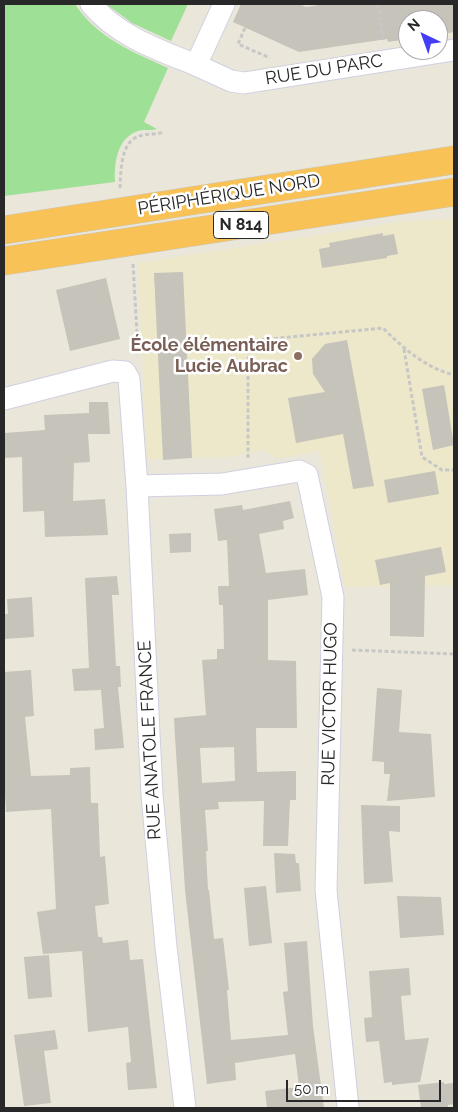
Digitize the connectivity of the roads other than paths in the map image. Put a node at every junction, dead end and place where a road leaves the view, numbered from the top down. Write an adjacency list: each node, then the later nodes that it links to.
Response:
1 (91, 4): 4 (street, RUE DU PARC)
2 (224, 4): 4 (street)
3 (454, 50): 4 (street, RUE DU PARC)
4 (196, 66)
5 (454, 160): 7 (highway, PÉRIPHÉRIQUE NORD / N 814)
6 (454, 192): 8 (highway, PÉRIPHÉRIQUE NORD / N 814)
7 (4, 230)
8 (4, 261)
9 (4, 399): 10 (street, RUE ANATOLE FRANCE)
10 (137, 486): 11 (street, RUE ANATOLE FRANCE); 12 (street, RUE VICTOR HUGO)
11 (185, 1108)
12 (348, 1108)

